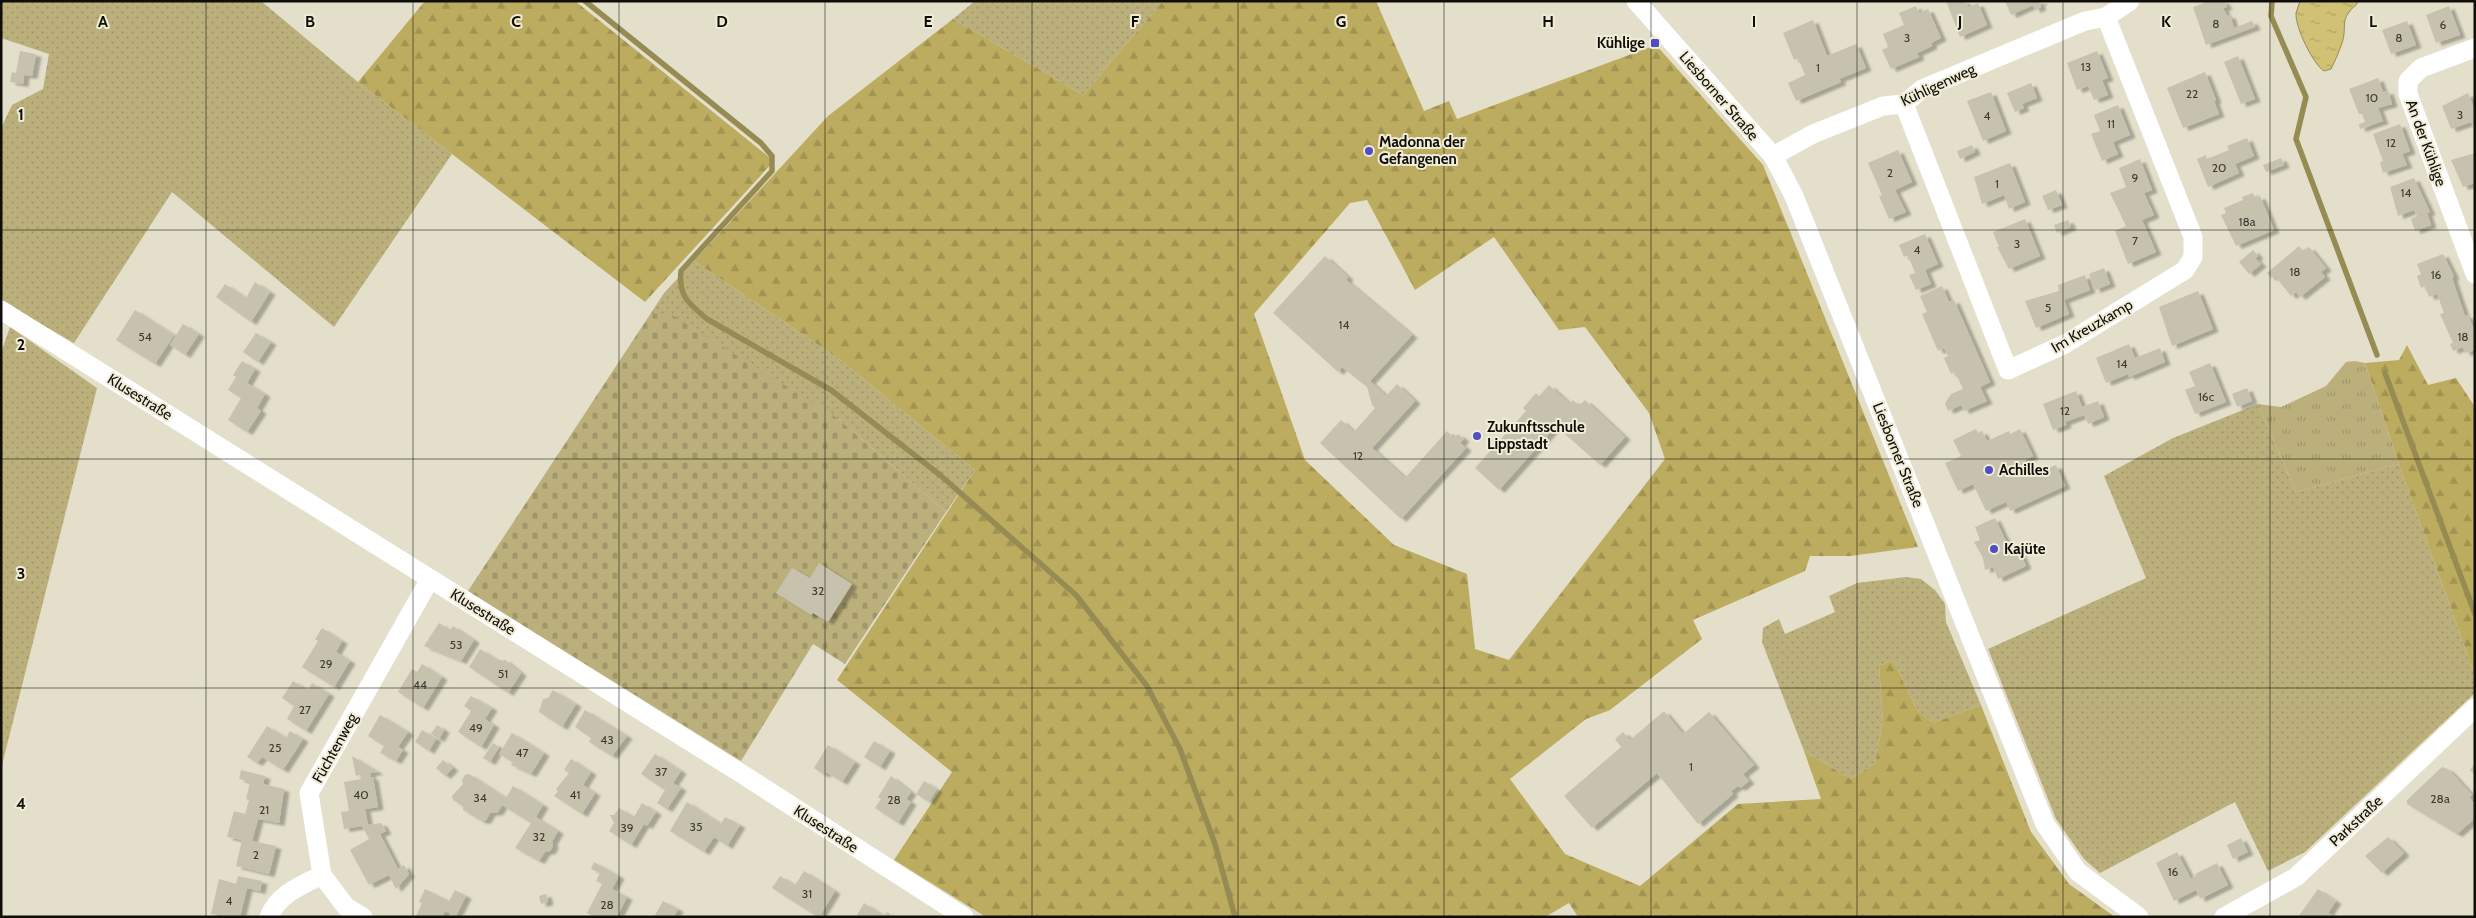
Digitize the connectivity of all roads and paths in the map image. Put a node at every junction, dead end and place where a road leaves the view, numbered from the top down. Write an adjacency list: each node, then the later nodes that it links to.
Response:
1 (1636, 1): 6 (street, Liesborner Straße)
2 (2130, 1): 3 (street, Kühligenweg)
3 (2106, 17): 5 (street, Kühligenweg); 5 (street, Im Kreuzkamp)
4 (2475, 48): 7 (street, An der Kühlige)
5 (1904, 104): 6 (street, Kühligenweg)
6 (1773, 156): 15 (street, Liesborner Straße)
7 (2475, 274)
8 (1, 310): 9 (street, Klusestraße)
9 (430, 579): 11 (street, Füchtenweg); 14 (street, Klusestraße)
10 (2475, 708): 16 (street, Parkstraße)
11 (322, 875): 12 (street); 13 (street, Füchtenweg)
12 (269, 917)
13 (364, 917)
14 (964, 917)
15 (2138, 917)
16 (2224, 917)

